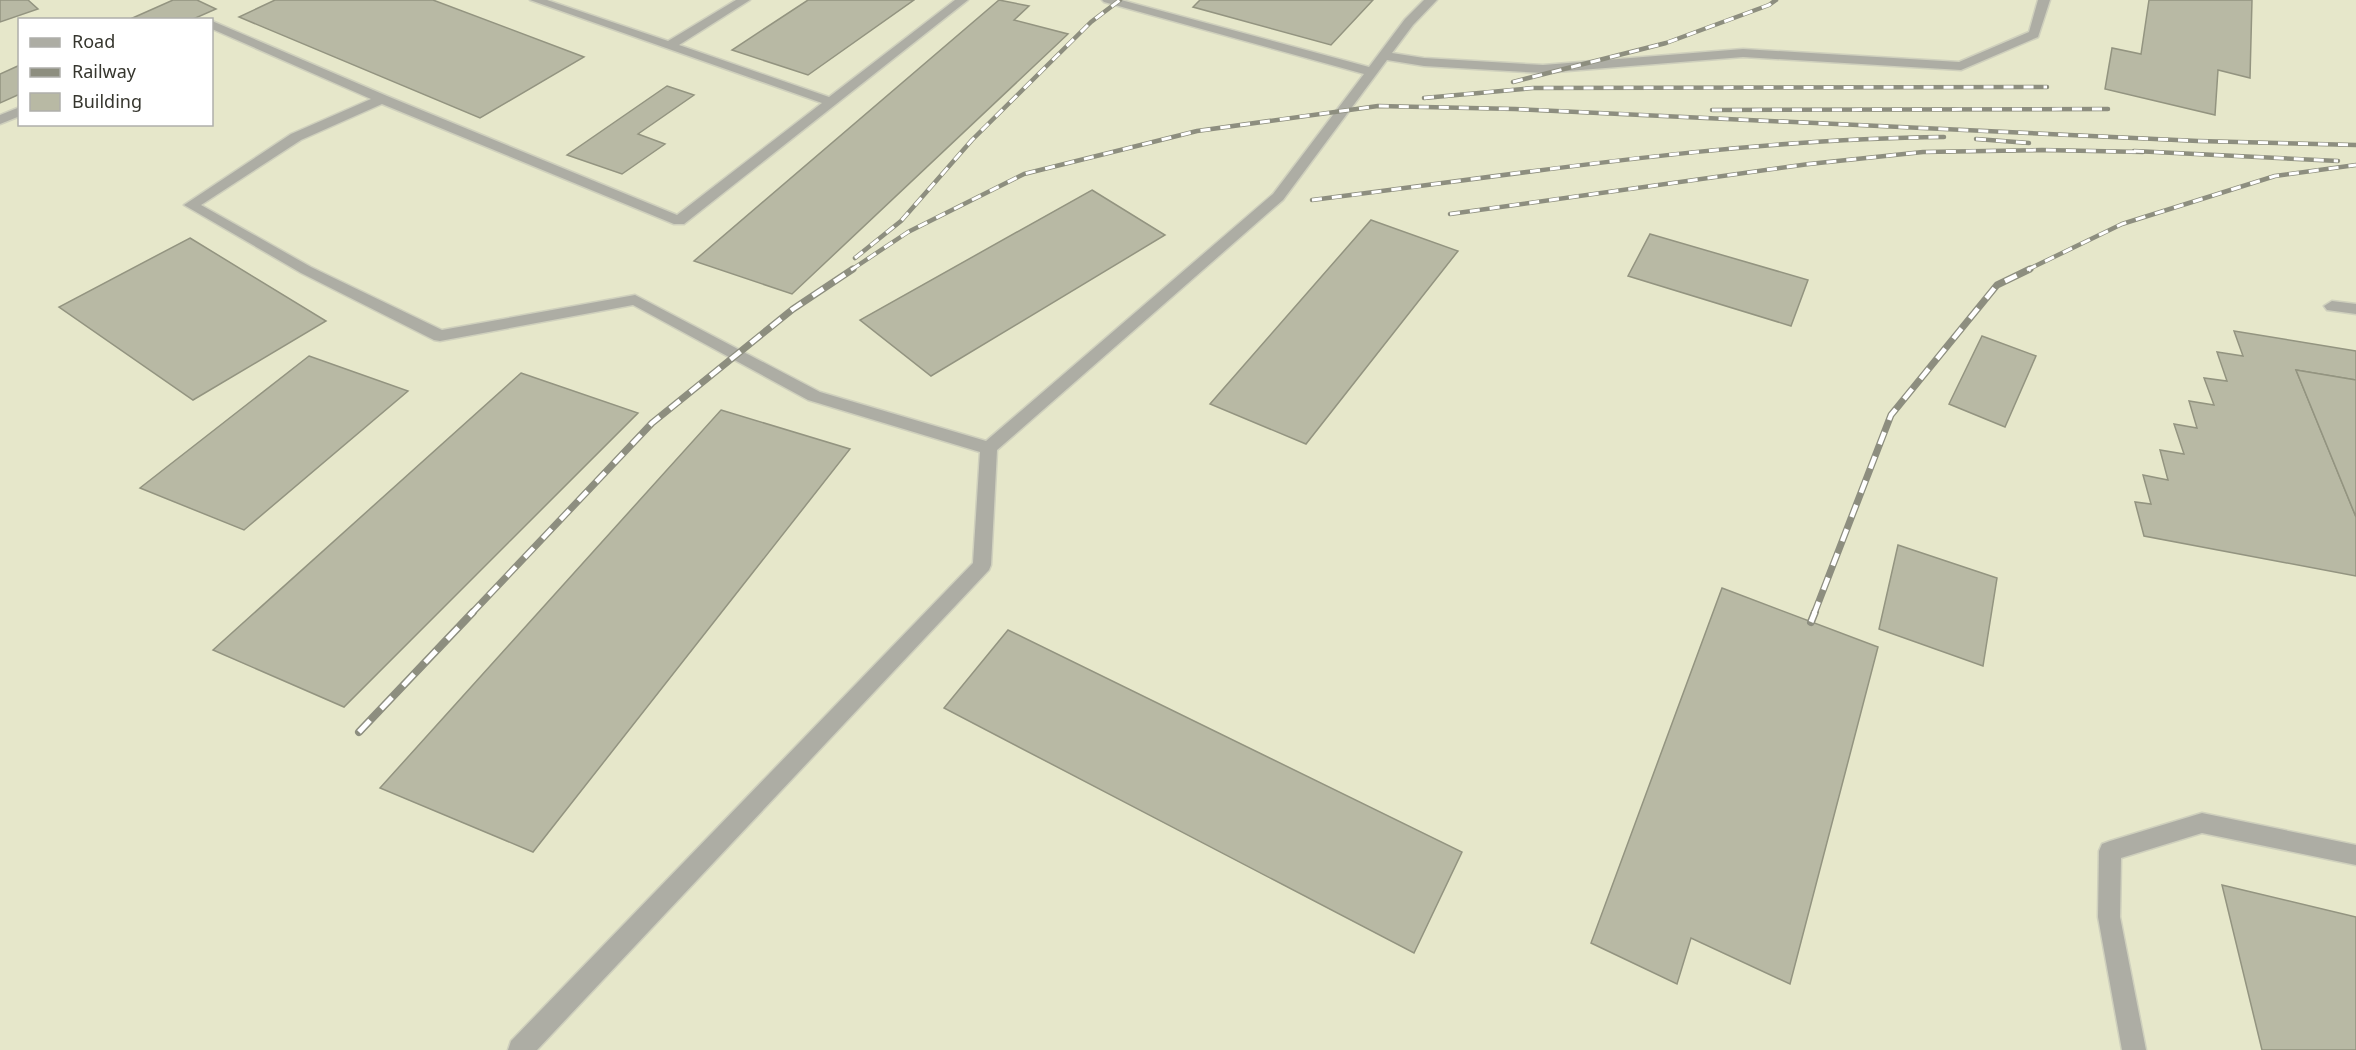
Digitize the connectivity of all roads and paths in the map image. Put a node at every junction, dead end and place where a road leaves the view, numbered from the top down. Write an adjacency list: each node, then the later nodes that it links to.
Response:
1 (536, 0): 8 (lane)
2 (744, 0): 8 (lane)
3 (962, 0): 12 (lane)
4 (1108, 0): 10 (lane)
5 (1431, 0): 9 (lane)
6 (2044, 0): 9 (lane)
7 (213, 25): 11 (lane)
8 (669, 46): 12 (lane)
9 (1384, 56): 10 (lane)
10 (1371, 72): 17 (lane)
11 (382, 99): 12 (lane); 17 (lane)
12 (831, 102)
13 (18, 112): 14 (lane)
14 (0, 120)
15 (2332, 306): 16 (lane)
16 (2356, 309)
17 (989, 448): 19 (lane)
18 (2356, 855): 20 (lane)
19 (520, 1050)
20 (2134, 1050)

